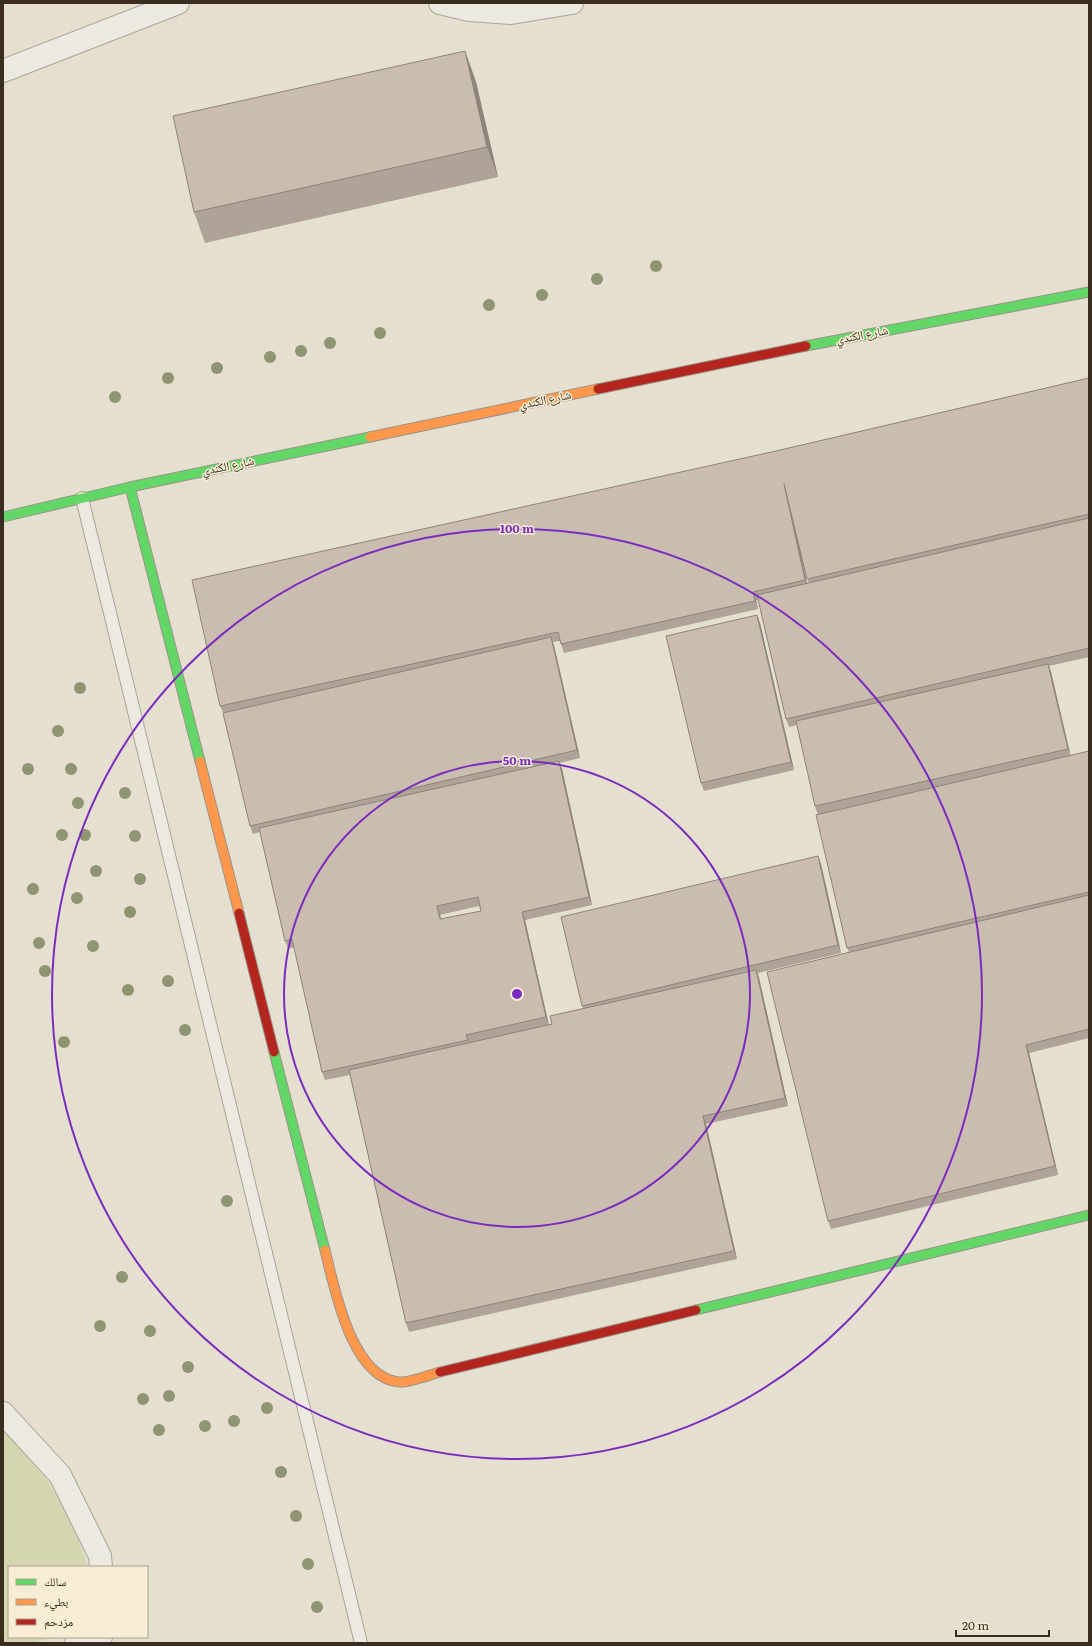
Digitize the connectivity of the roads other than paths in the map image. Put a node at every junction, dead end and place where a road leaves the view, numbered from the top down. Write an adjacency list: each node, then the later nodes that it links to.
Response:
1 (178, 3): 4 (street)
2 (440, 3): 3 (street)
3 (572, 3)
4 (3, 71)
5 (1089, 292): 6 (street, شارع الكندي)
6 (130, 486): 7 (street, شارع الكندي); 9 (street)
7 (82, 498): 8 (street, شارع الكندي); 14 (lane)
8 (3, 517)
9 (1089, 1215)
10 (3, 1413): 11 (street)
11 (101, 1566)
12 (97, 1638): 13 (street)
13 (76, 1643)
14 (362, 1643)

